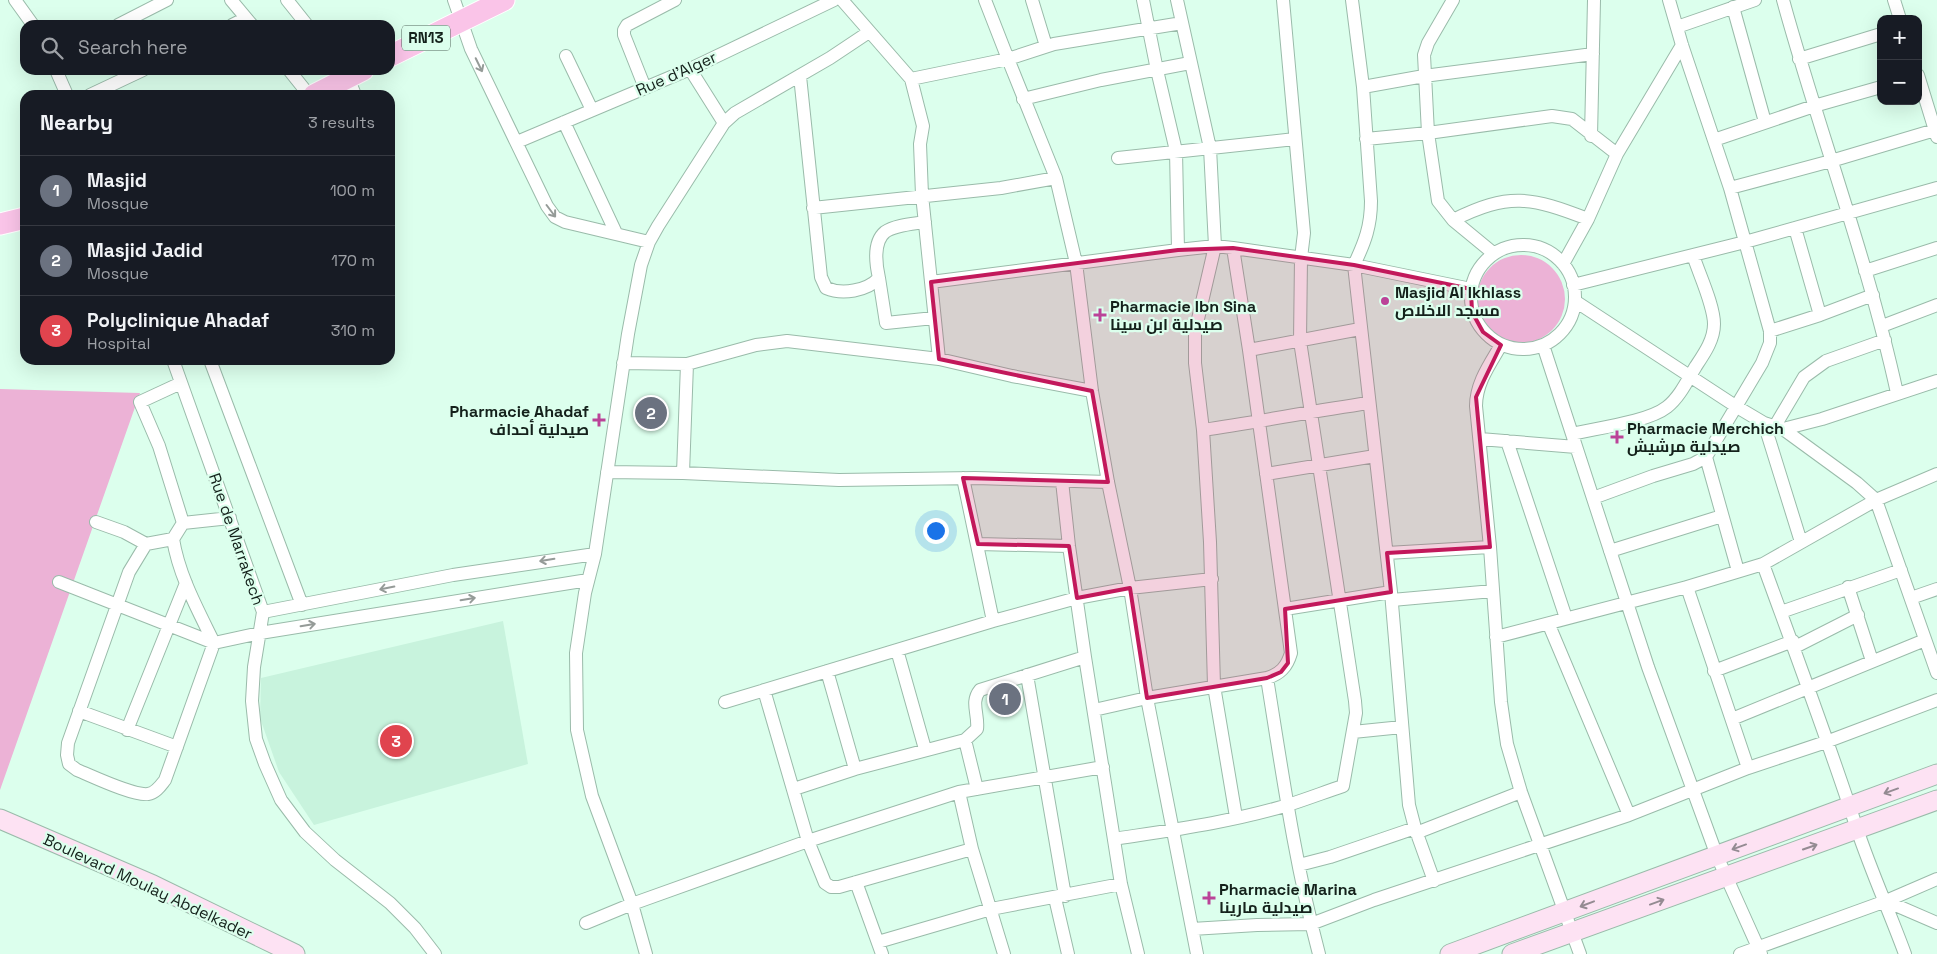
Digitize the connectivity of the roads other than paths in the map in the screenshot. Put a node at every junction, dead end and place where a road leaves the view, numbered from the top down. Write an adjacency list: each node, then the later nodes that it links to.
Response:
1 (15, 0): 24 (street)
2 (167, 0): 25 (street)
3 (232, 0): 26 (street)
4 (287, 0): 27 (street)
5 (454, 0): 28 (street)
6 (504, 0): 28 (main road, RN13)
7 (675, 0): 51 (street)
8 (834, 0): 42 (street, Rue d'Alger)
9 (842, 0): 32 (street)
10 (985, 0): 39 (street)
11 (1032, 0): 35 (street)
12 (1143, 0): 31 (street)
13 (1177, 0): 29 (street)
14 (1283, 0): 68 (street)
15 (1352, 0): 52 (street)
16 (1453, 0): 48 (street)
17 (1594, 0): 37 (street)
18 (1669, 0): 30 (street)
19 (1754, 0): 22 (street)
20 (1783, 0): 40 (street)
21 (1894, 0): 23 (street)
22 (1733, 7): 30 (street); 63 (street)
23 (1899, 15)
24 (29, 20)
25 (129, 20)
26 (248, 20)
27 (303, 20)
28 (461, 20): 36 (main road, RN13); 71 (street, one-way to 71)
29 (1182, 23): 31 (street); 41 (street)
30 (1676, 27): 34 (street)
31 (1149, 28): 35 (street); 43 (street)
32 (869, 32): 47 (street); 50 (street)
33 (1877, 35): 40 (street)
34 (1682, 44): 70 (street); 74 (street)
35 (1046, 46): 39 (street)
36 (395, 53)
37 (1593, 54): 48 (street); 67 (street)
38 (566, 56): 61 (street)
39 (1008, 59): 50 (street); 59 (street)
40 (1799, 59): 60 (street)
41 (1190, 63): 43 (street); 72 (street)
42 (690, 69): 51 (street, Rue d'Alger); 64 (street)
43 (1157, 70): 59 (street); 73 (street)
44 (58, 75): 55 (street)
45 (132, 75): 56 (street)
46 (292, 75): 57 (street)
47 (800, 76): 64 (street); 81 (street)
48 (1424, 76): 52 (street); 65 (street)
49 (352, 78): 58 (main road)
50 (911, 79): 80 (street)
51 (645, 88): 61 (street, Rue d'Alger)
52 (1362, 88): 69 (street)
53 (1877, 88): 60 (street)
54 (1922, 88): 66 (street)
55 (65, 90)
56 (101, 90)
57 (305, 90)
58 (325, 90)
59 (1023, 99): 77 (street)
60 (1814, 106): 63 (street); 76 (street)
61 (592, 110): 62 (street, Rue d'Alger)
62 (564, 122): 71 (street, Rue d'Alger); 89 (street)
63 (1765, 122): 70 (street)
64 (724, 124): 90 (street)
65 (1428, 133): 67 (street); 69 (street); 85 (street)
66 (1936, 134): 76 (street)
67 (1591, 136): 74 (street)
68 (1296, 139): 72 (street); 98 (street)
69 (1366, 139): 101 (street)
70 (1714, 140): 78 (street)
71 (517, 142): 89 (street, one-way to 89)
72 (1210, 148): 73 (street); 92 (street)
73 (1176, 152): 75 (street); 95 (street)
74 (1617, 154): 84 (street)
75 (1118, 158)
76 (1830, 161): 78 (street); 82 (street)
77 (1056, 178): 80 (street); 99 (street)
78 (1730, 188): 91 (street)
79 (1937, 188): 82 (street)
80 (922, 195): 81 (street); 86 (street)
81 (813, 208): 103 (street)
82 (1847, 213): 88 (street); 102 (street)
83 (20, 219): 87 (main road)
84 (1588, 219): 85 (street); 100 (street)
85 (1453, 220): 96 (street)
86 (925, 222): 103 (street); 104 (street)
87 (0, 224)
88 (1796, 228): 91 (street); 110 (street)
89 (616, 233): 90 (street)
90 (649, 242): 121 (street)
91 (1745, 242): 97 (street); 114 (street)
92 (1215, 246): 93 (street); 95 (street); 135 (street)
93 (1233, 248): 98 (street); 119 (street)
94 (1937, 248): 102 (street)
95 (1178, 250): 99 (street)
96 (1493, 253): 100 (street); 106 (street)
97 (1693, 255): 105 (street); 125 (street)
98 (1301, 258): 101 (street); 116 (street)
99 (1076, 263): 104 (street); 128 (street)
100 (1563, 264): 105 (street)
101 (1354, 265): 106 (street); 113 (street)
102 (1865, 271): 107 (street)
103 (879, 278): 111 (street)
104 (931, 282): 111 (street)
105 (1573, 285): 108 (street)
106 (1471, 288): 118 (street)
107 (1873, 295): 110 (street); 112 (street)
108 (1575, 301): 117 (street); 125 (street)
109 (1937, 305): 112 (street)
110 (1820, 315): 114 (street)
111 (934, 318): 120 (street)
112 (1882, 326): 115 (street)
113 (1360, 329): 116 (street); 130 (street)
114 (1770, 331): 131 (street)
115 (1886, 340): 129 (street); 134 (street)
116 (1300, 341): 119 (street); 132 (street)
117 (1543, 345): 118 (street); 136 (street)
118 (1501, 346): 137 (street)
119 (1250, 350): 133 (street)
120 (939, 359): 122 (street); 128 (street)
121 (623, 363): 122 (street); 143 (street)
122 (687, 364): 144 (street)
123 (174, 365): 127 (street, Rue de Marrakech)
124 (212, 365): 183 (street)
125 (1690, 376): 131 (street); 136 (street)
126 (1937, 380): 129 (street)
127 (181, 384): 153 (street, Rue de Marrakech); 155 (street)
128 (1092, 391): 149 (street)
129 (1897, 393): 134 (street)
130 (1369, 403): 132 (street); 140 (street)
131 (1737, 407): 134 (street); 141 (street)
132 (1310, 411): 133 (street); 142 (street)
133 (1259, 422): 135 (street); 145 (street)
134 (1774, 426): 151 (street); 157 (street)
135 (1202, 430): 169 (street)
136 (1572, 434): 139 (street)
137 (1480, 439): 138 (street); 161 (street)
138 (1507, 441): 139 (street); 188 (street)
139 (1576, 448): 150 (street)
140 (1375, 456): 142 (street); 163 (street)
141 (1706, 457): 150 (street); 152 (street)
142 (1320, 466): 145 (street); 180 (street)
143 (607, 472): 144 (street); 164 (street)
144 (683, 473): 147 (street)
145 (1266, 474): 184 (street)
146 (1936, 477): 151 (street)
147 (963, 478): 148 (street); 159 (street)
148 (1062, 480): 149 (street); 160 (street)
149 (1108, 482): 174 (street)
150 (1592, 498): 162 (street)
151 (1876, 500): 157 (street); 166 (street)
152 (1722, 516): 162 (street); 167 (street)
153 (230, 518): 155 (street); 185 (street, Rue de Marrakech)
154 (96, 522): 158 (street)
155 (183, 523): 156 (street)
156 (173, 539): 158 (street); 171 (street)
157 (1801, 542): 165 (street)
158 (146, 544): 182 (street)
159 (978, 544): 160 (street); 189 (street)
160 (1069, 546): 178 (street)
161 (1490, 547): 163 (street); 176 (street)
162 (1610, 552): 181 (street)
163 (1387, 553): 177 (street)
164 (595, 554): 168 (street); 183 (street, one-way to 183)
165 (1763, 564): 167 (street); 186 (street)
166 (1901, 570): 173 (street); 179 (street)
167 (1738, 571): 172 (street)
168 (588, 580): 192 (street, one-way to 168); 253 (street)
169 (1212, 580): 174 (street); 205 (street)
170 (59, 582): 182 (street)
171 (186, 583): 190 (street); 195 (street)
172 (1687, 587): 181 (street); 201 (street)
173 (1848, 587): 186 (street); 187 (street)
174 (1130, 588): 178 (street); 208 (street)
175 (1937, 590): 179 (street)
176 (1493, 591): 177 (street); 193 (street)
177 (1391, 596): 180 (street); 214 (street)
178 (1077, 598): 189 (street); 198 (street)
179 (1911, 598): 194 (street)
180 (1339, 600): 184 (street); 216 (street)
181 (1628, 603): 188 (street); 228 (street)
182 (118, 605): 190 (street); 212 (street)
183 (302, 605): 185 (street)
184 (1285, 609): 204 (street)
185 (263, 612): 192 (street, Rue de Marrakech)
186 (1781, 612): 196 (street)
187 (1858, 615): 196 (street); 199 (street)
188 (1566, 618): 191 (street)
189 (993, 621): 197 (street)
190 (168, 625): 195 (street); 215 (street)
191 (1549, 625): 193 (street); 234 (street)
192 (260, 633): 195 (street); 264 (street, Rue de Marrakech)
193 (1496, 637): 230 (street)
194 (1925, 640): 199 (street); 202 (street)
195 (214, 643): 219 (street)
196 (1794, 644): 201 (street); 206 (street)
197 (897, 650): 200 (street); 220 (street)
198 (1085, 657): 203 (street); 211 (street)
199 (1872, 661): 206 (street)
200 (827, 671): 207 (street); 223 (street)
201 (1714, 671): 213 (street)
202 (1937, 673)
203 (1027, 675): 217 (street); 225 (street)
204 (1267, 678): 205 (street); 232 (street)
205 (1214, 686): 208 (street); 235 (street)
206 (1808, 687): 213 (street); 218 (street)
207 (764, 690): 210 (street); 226 (street)
208 (1147, 698): 211 (street); 237 (street)
209 (1937, 700): 218 (street)
210 (725, 702)
211 (1094, 710): 221 (street)
212 (79, 711): 215 (street); 219 (street)
213 (1732, 719): 222 (street)
214 (1402, 728): 216 (street); 239 (street)
215 (127, 730): 219 (street)
216 (1353, 732): 232 (street)
217 (965, 740): 220 (street); 227 (street)
218 (1826, 742): 222 (street); 233 (street)
219 (177, 747)
220 (925, 749): 223 (street)
221 (1103, 767): 225 (street); 240 (street)
222 (1748, 768): 228 (street)
223 (855, 769): 226 (street)
224 (1937, 774): 233 (street, one-way to 233)
225 (1045, 778): 227 (street); 251 (street)
226 (794, 789): 241 (street)
227 (977, 789): 229 (street)
228 (1693, 789): 234 (street); 244 (street)
229 (959, 792): 241 (street); 243 (street)
230 (1521, 792): 239 (street); 242 (street)
231 (1937, 800): 238 (street)
232 (1287, 805): 235 (street); 245 (street)
233 (1851, 806): 238 (street); 244 (street, one-way to 244)
234 (1629, 815): 242 (street)
235 (1236, 817): 237 (street)
236 (0, 819): 263 (street, Boulevard Moulay Abdelkader)
237 (1173, 830): 240 (street); 259 (street)
238 (1857, 830): 246 (street, one-way to 238); 252 (street)
239 (1416, 831): 245 (street); 248 (street)
240 (1114, 839): 250 (street)
241 (808, 841): 249 (street); 253 (street)
242 (1539, 844): 248 (street); 255 (street)
243 (972, 849): 249 (street); 254 (street)
244 (1717, 856): 246 (street); 255 (street, one-way to 255)
245 (1299, 865): 258 (street)
246 (1726, 877): 260 (street, one-way to 246); 262 (street)
247 (1937, 879): 252 (street)
248 (1434, 881): 258 (street)
249 (856, 882): 261 (street)
250 (1121, 884): 251 (street); 268 (street)
251 (1060, 897): 254 (street); 267 (street)
252 (1886, 902): 257 (street); 262 (street); 275 (street)
253 (632, 904): 256 (street); 265 (street)
254 (991, 909): 261 (street); 266 (street)
255 (1565, 913): 260 (street); 271 (street)
256 (586, 923)
257 (1937, 923)
258 (1311, 924): 259 (street); 270 (street)
259 (1192, 929): 269 (street)
260 (1572, 933): 272 (street); 273 (street)
261 (880, 948)
262 (1760, 950): 274 (street)
263 (295, 954)
264 (435, 954)
265 (646, 954)
266 (1004, 954)
267 (1068, 954)
268 (1138, 954)
269 (1197, 954)
270 (1320, 954)
271 (1450, 954)
272 (1512, 954)
273 (1580, 954)
274 (1740, 954)
275 (1905, 954)

